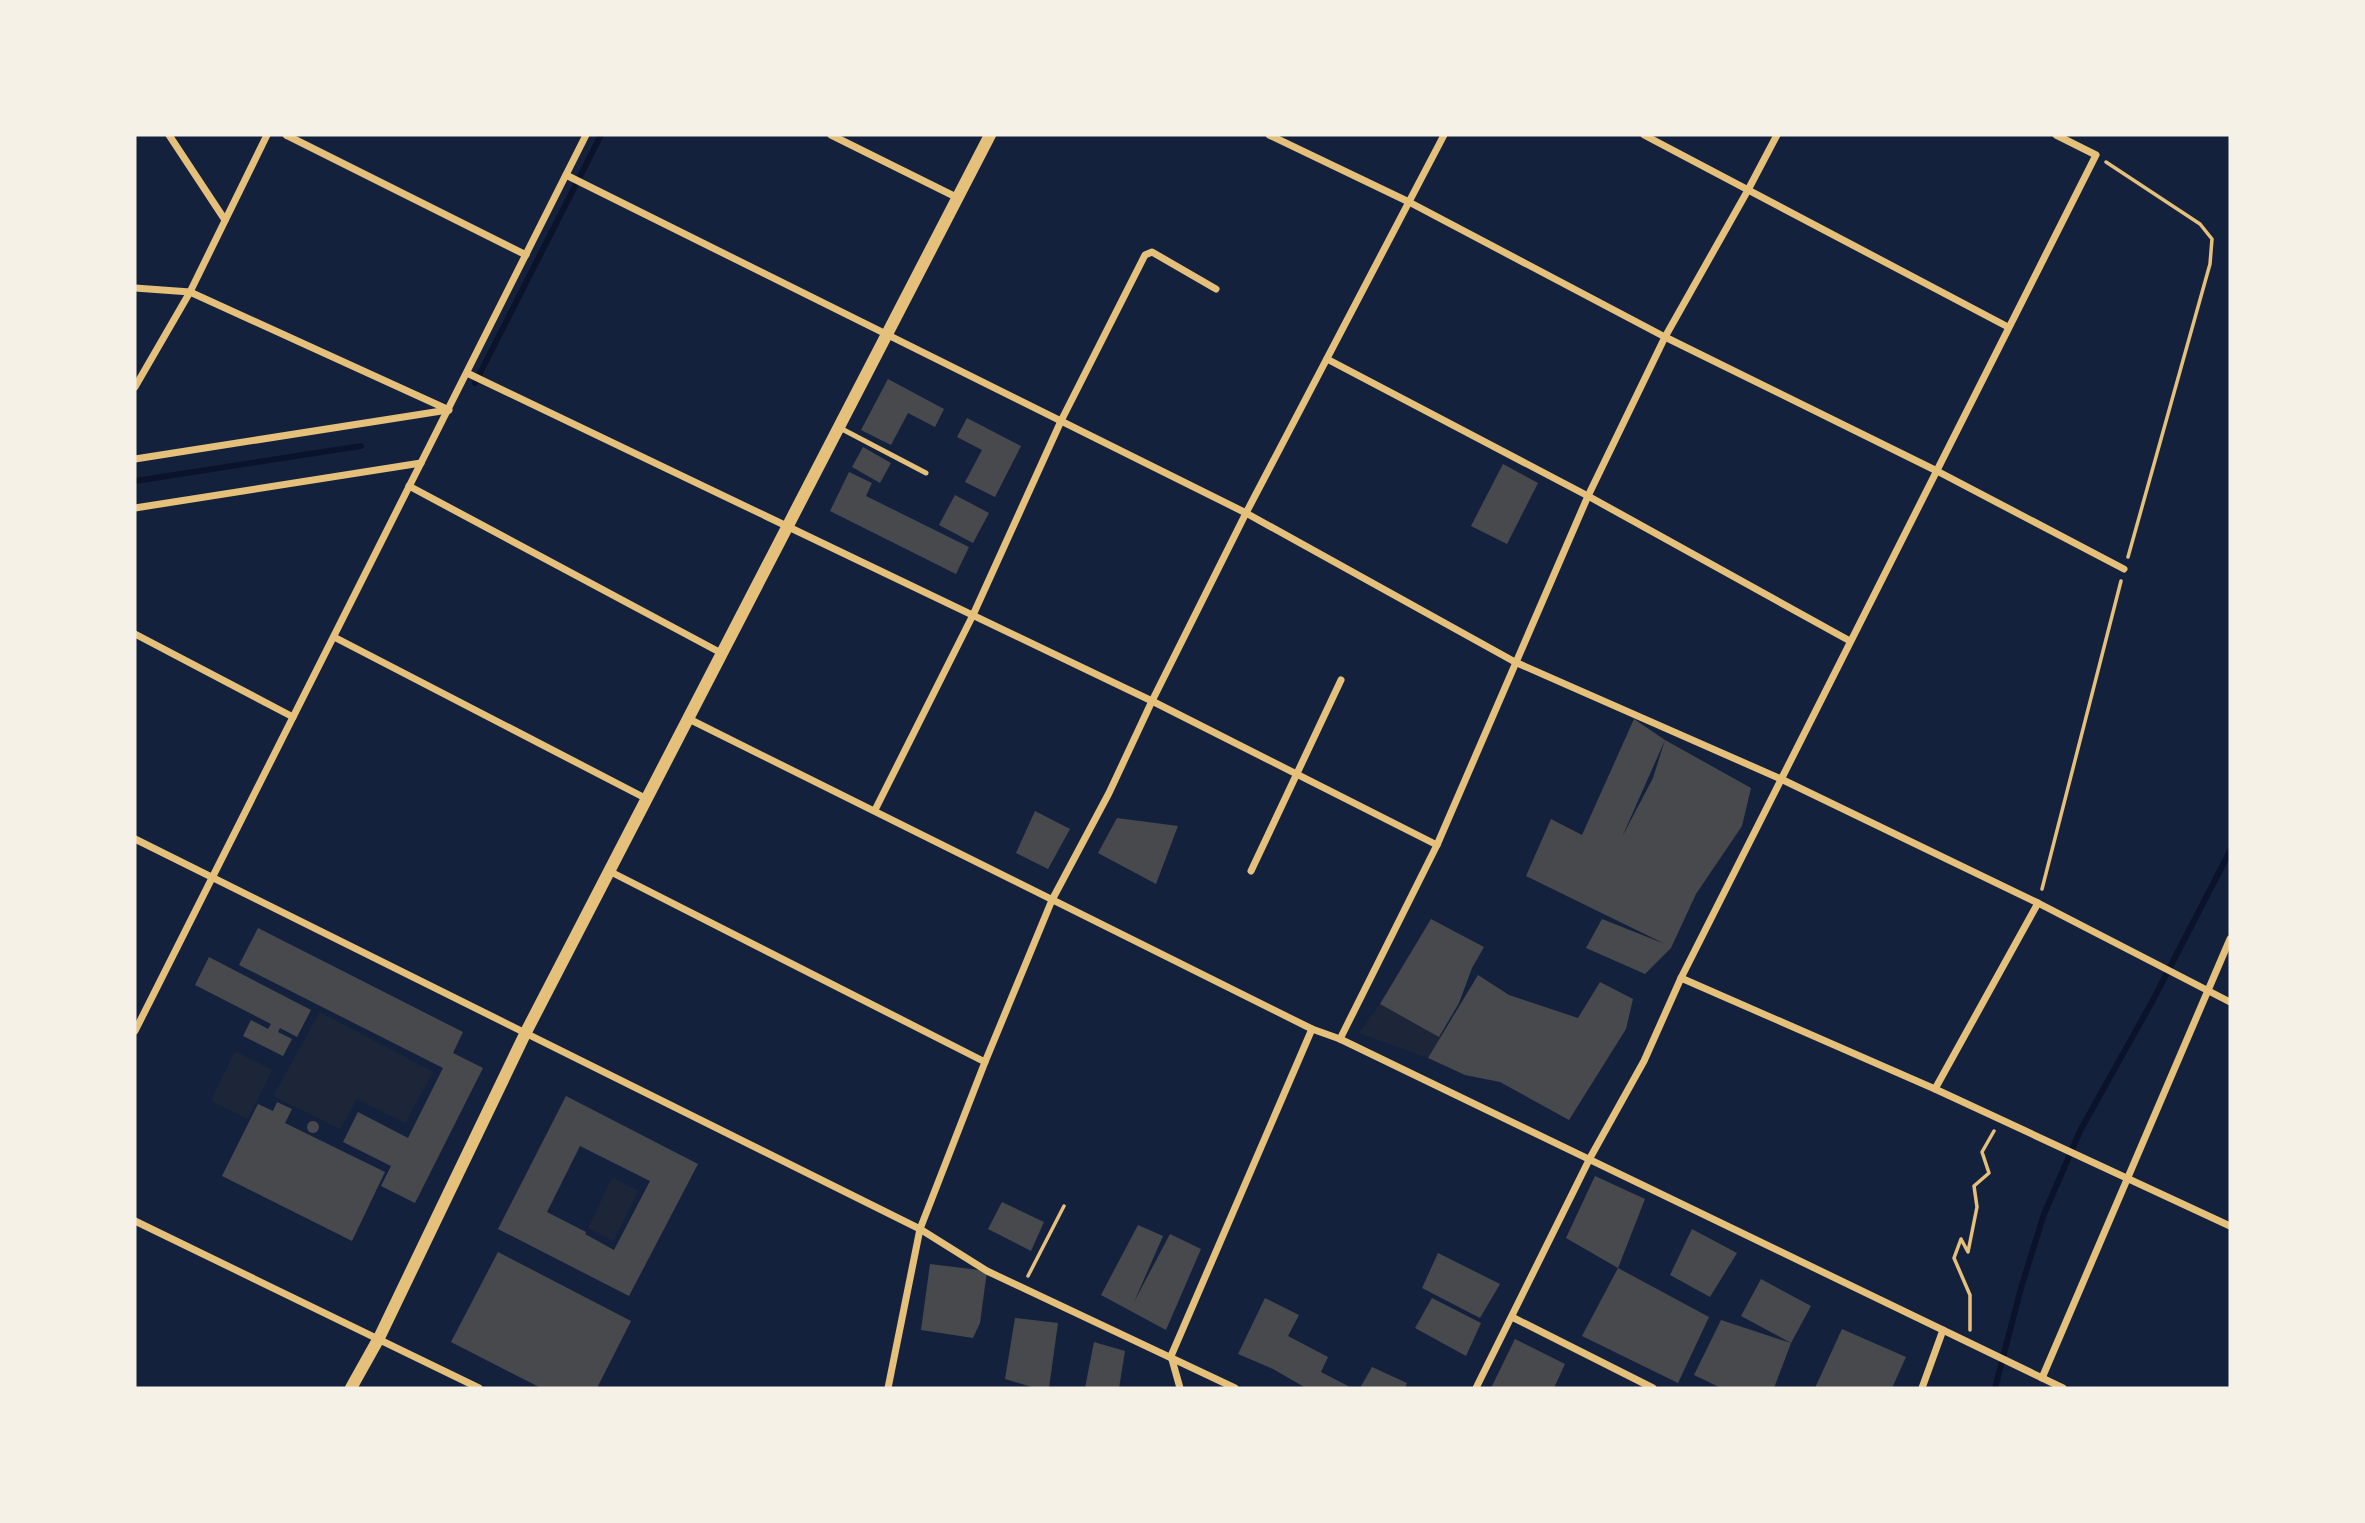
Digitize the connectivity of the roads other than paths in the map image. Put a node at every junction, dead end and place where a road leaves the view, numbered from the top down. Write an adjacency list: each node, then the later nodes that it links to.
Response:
1 (169, 135): 16 (street)
2 (267, 135): 16 (street)
3 (286, 135): 17 (street)
4 (586, 135): 12 (street)
5 (831, 135): 14 (street)
6 (990, 135): 14 (street)
7 (1269, 135): 15 (street)
8 (1444, 135): 15 (street)
9 (1644, 135): 13 (street)
10 (1777, 135): 13 (street)
11 (2056, 135): 21 (street)
12 (566, 176): 17 (street); 22 (street)
13 (1748, 190): 21 (street); 23 (street)
14 (958, 198): 22 (street)
15 (1409, 202): 23 (street); 24 (street)
16 (225, 220): 20 (street)
17 (526, 255): 25 (street)
18 (135, 288): 20 (street)
19 (1216, 289): 28 (street)
20 (190, 292): 26 (street); 27 (street)
21 (2008, 327): 32 (street)
22 (887, 335): 28 (street); 29 (street)
23 (1665, 337): 32 (street); 35 (street)
24 (1328, 359): 35 (street); 37 (street)
25 (468, 373): 27 (street); 38 (street)
26 (135, 387)
27 (449, 410): 30 (street); 31 (street)
28 (1061, 421): 37 (street); 40 (street)
29 (840, 428): 33 (lane); 38 (street)
30 (135, 459)
31 (421, 463): 34 (street); 36 (street)
32 (1937, 471): 39 (street); 43 (street)
33 (926, 473)
34 (408, 486): 42 (street); 44 (street)
35 (1588, 496): 43 (street); 45 (street)
36 (135, 508)
37 (1246, 513): 45 (street); 47 (street)
38 (789, 527): 40 (street); 44 (street)
39 (2124, 569)
40 (973, 615): 47 (street); 53 (street)
41 (135, 634): 48 (street)
42 (334, 637): 48 (street); 52 (street)
43 (1850, 640): 51 (street)
44 (723, 654): 49 (street)
45 (1515, 662): 51 (street); 55 (street)
46 (1342, 680): 50 (street)
47 (1152, 701): 50 (street); 59 (street)
48 (293, 717): 58 (street)
49 (689, 719): 52 (street); 53 (street)
50 (1297, 774): 55 (street); 57 (street)
51 (1781, 779): 60 (street); 62 (street)
52 (647, 800): 56 (street)
53 (875, 810): 59 (street)
54 (135, 839): 58 (street)
55 (1437, 845): 68 (street)
56 (610, 871): 67 (street); 69 (street)
57 (1251, 871)
58 (212, 878): 66 (street); 67 (street)
59 (1052, 900): 65 (street); 69 (street)
60 (2038, 903): 63 (street); 70 (street)
61 (2230, 939): 63 (street)
62 (1681, 978): 70 (street); 71 (street)
63 (2208, 991): 64 (street); 72 (street)
64 (2230, 1002)
65 (1312, 1028): 68 (street); 79 (street)
66 (135, 1031)
67 (526, 1032): 75 (street); 78 (street)
68 (1340, 1039): 71 (street)
69 (985, 1062): 75 (street)
70 (1935, 1089): 72 (street)
71 (1590, 1158): 76 (street); 77 (street)
72 (2127, 1179): 74 (street); 80 (street)
73 (135, 1222): 78 (street)
74 (2230, 1226)
75 (920, 1228): 79 (street); 83 (street)
76 (1512, 1317): 86 (street); 87 (street)
77 (1942, 1330): 80 (street); 88 (street)
78 (379, 1338): 81 (street); 82 (street)
79 (1171, 1356): 84 (street); 85 (street)
80 (2042, 1378): 89 (street)
81 (351, 1388)
82 (479, 1388)
83 (888, 1388)
84 (1180, 1388)
85 (1236, 1388)
86 (1476, 1388)
87 (1653, 1388)
88 (1922, 1388)
89 (2063, 1388)

